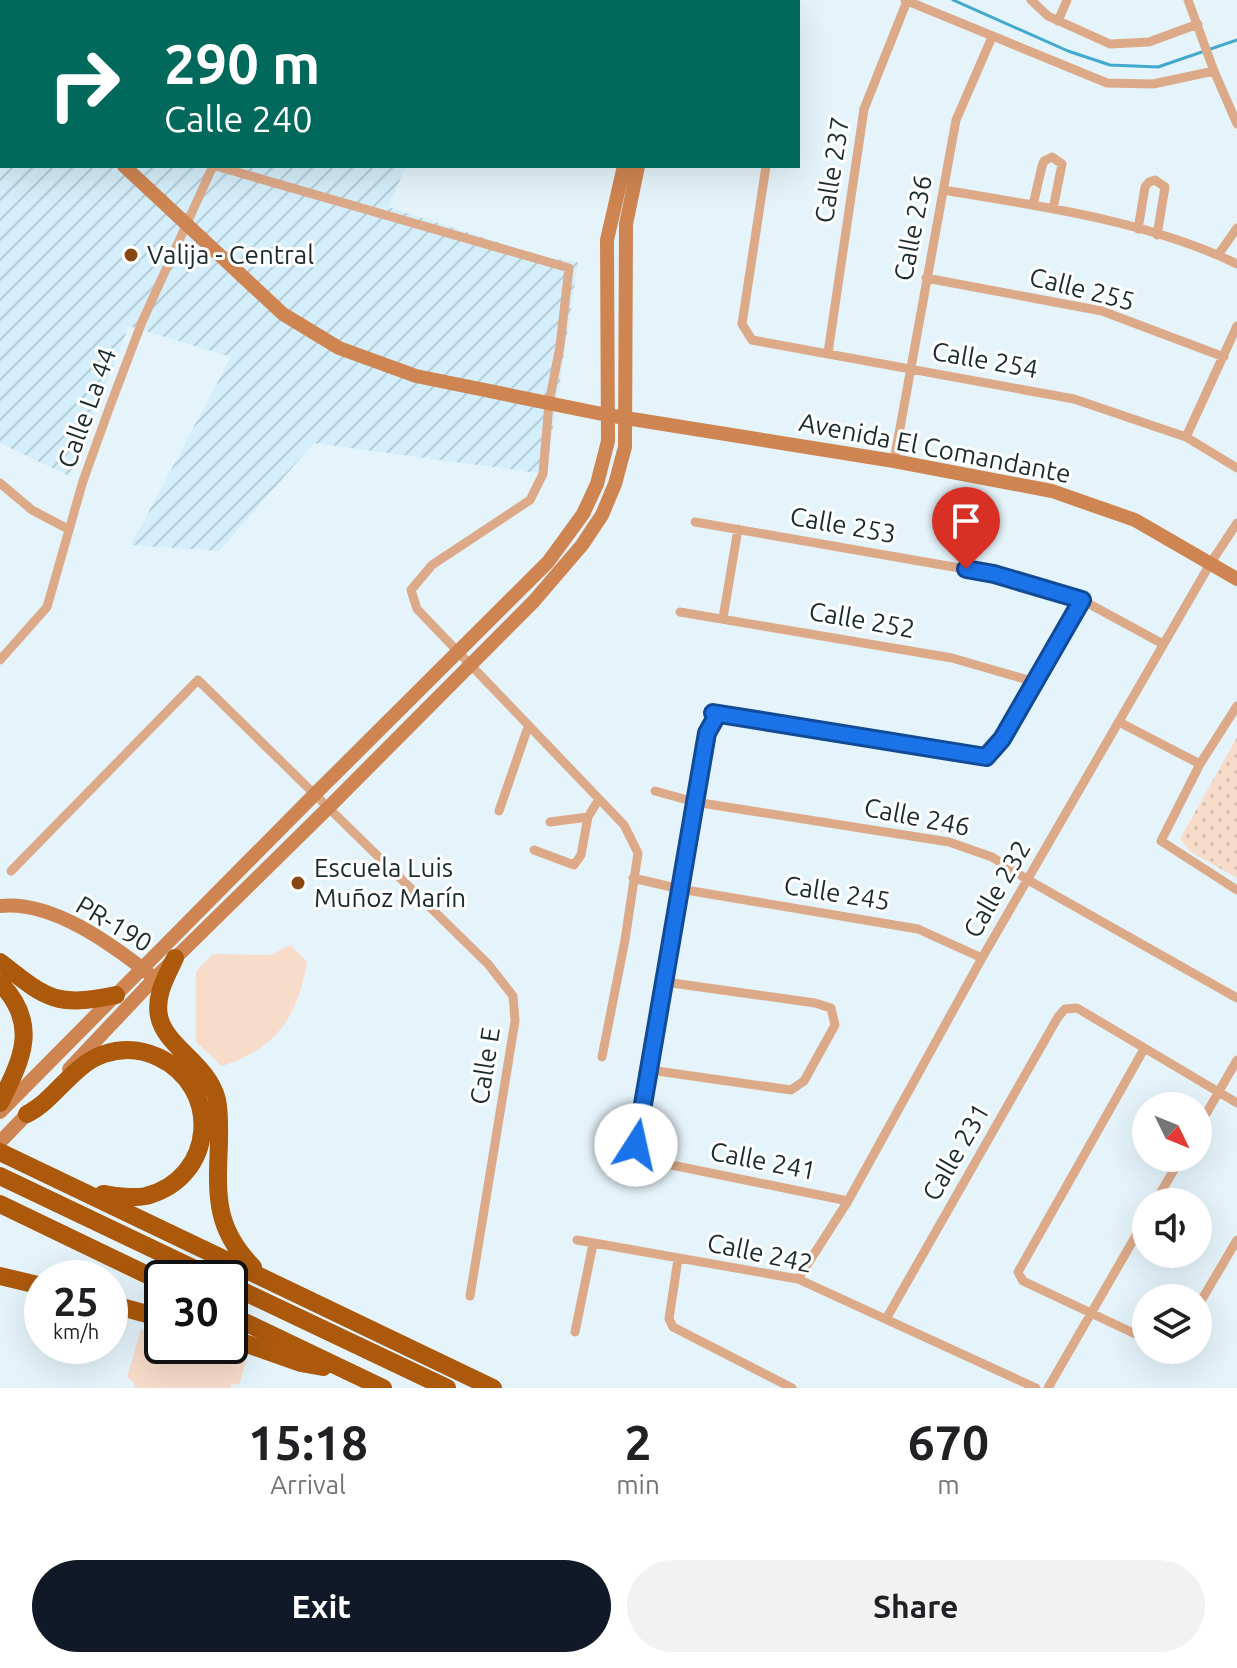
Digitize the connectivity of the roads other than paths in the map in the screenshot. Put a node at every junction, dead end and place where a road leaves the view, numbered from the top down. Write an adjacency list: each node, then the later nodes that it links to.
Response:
1 (906, 0): 7 (street); 27 (street, Calle 237)
2 (1031, 0): 5 (street)
3 (1067, 0): 5 (street)
4 (1188, 0): 6 (street)
5 (1058, 21): 6 (street)
6 (1198, 24): 8 (street)
7 (992, 37): 8 (street); 16 (street, Calle 236)
8 (1213, 68): 9 (street)
9 (1237, 124)
10 (126, 168): 19 (main road, Avenida El Comandante)
11 (213, 168): 19 (street, Calle La 44)
12 (221, 168): 30 (street)
13 (624, 168): 31 (main road)
14 (638, 168): 32 (main road)
15 (766, 168): 27 (street, Calle 254)
16 (943, 190): 17 (street); 25 (street, Calle 236)
17 (1033, 205): 18 (street); 18 (street)
18 (1053, 209): 21 (street)
19 (187, 225): 30 (main road, Avenida El Comandante); 39 (street, Calle La 44)
20 (1237, 228): 23 (street)
21 (1138, 229): 22 (street); 22 (street)
22 (1157, 235): 23 (street)
23 (1218, 255): 24 (street)
24 (1237, 264)
25 (926, 278): 28 (street, Calle 255); 29 (street, Calle 236)
26 (1237, 326): 28 (street)
27 (828, 353): 29 (street, Calle 254)
28 (1224, 357): 33 (street)
29 (912, 369): 33 (street, Calle 254); 34 (street, Calle 236)
30 (549, 403): 31 (main road, Avenida El Comandante); 47 (street)
31 (607, 415): 32 (main road, Avenida El Comandante); 47 (main road)
32 (625, 419): 34 (main road, Avenida El Comandante); 49 (main road)
33 (1186, 437): 35 (street, Calle 254)
34 (894, 461): 41 (main road, Avenida El Comandante)
35 (1237, 468)
36 (0, 483): 39 (street)
37 (695, 522): 40 (street, Calle 253)
38 (1237, 523): 41 (street, Calle 232)
39 (68, 529): 48 (street, Calle La 44)
40 (738, 529): 43 (street, Calle 253); 45 (street)
41 (1210, 564): 42 (main road, Avenida El Comandante); 46 (street, Calle 232)
42 (1237, 579)
43 (1082, 600): 46 (street, Calle 253); 50 (street)
44 (680, 612): 45 (street, Calle 252)
45 (723, 618): 50 (street, Calle 252)
46 (1163, 644): 52 (street, Calle 232)
47 (457, 652): 49 (street); 56 (main road)
48 (1, 656)
49 (471, 664): 53 (street); 59 (main road)
50 (1035, 682): 58 (street, Calle 241)
51 (1237, 706): 54 (street)
52 (1119, 722): 54 (street); 66 (street, Calle 232)
53 (528, 727): 57 (street); 60 (street)
54 (1200, 764): 68 (street)
55 (655, 791): 58 (street, Calle 246)
56 (315, 794): 59 (street); 64 (street); 73 (main road)
57 (599, 799): 61 (street); 65 (street)
58 (695, 802): 66 (street, Calle 246); 67 (street, Calle 241)
59 (333, 811): 70 (main road); 108 (street, Calle E)
60 (499, 811)
61 (588, 817): 62 (street); 63 (street)
62 (550, 822)
63 (534, 850)
64 (11, 871)
65 (633, 878): 67 (street, Calle 245); 80 (street)
66 (1028, 880): 71 (street, Calle 232); 78 (street, Calle 246)
67 (680, 889): 71 (street, Calle 245); 75 (street, Calle 241)
68 (1237, 890)
69 (0, 906): 73 (main road, PR-190 / PR-190)
70 (175, 958): 74 (main road); 103 (highway)
71 (982, 958): 93 (street, Calle 232)
72 (0, 962): 77 (highway)
73 (142, 968): 74 (main road, PR-190 / PR-190); 77 (main road)
74 (155, 978): 88 (main road)
75 (665, 982): 82 (street, Calle 241); 82 (street)
76 (0, 983): 84 (highway)
77 (116, 995): 87 (main road)
78 (1237, 998)
79 (1144, 1049): 83 (street); 109 (street); 110 (street, Calle 231)
80 (602, 1057)
81 (1237, 1060): 83 (street)
82 (650, 1070): 93 (street, Calle 241)
83 (1219, 1092): 85 (street); 86 (street)
84 (0, 1103)
85 (1237, 1103)
86 (1212, 1104)
87 (0, 1112)
88 (27, 1114): 89 (main road); 92 (highway)
89 (4, 1137)
90 (0, 1152): 92 (highway)
91 (0, 1176): 100 (highway)
92 (68, 1185): 103 (highway)
93 (848, 1201): 104 (street, Calle 232)
94 (0, 1204): 101 (highway)
95 (577, 1240): 98 (street, Calle 242)
96 (1237, 1240): 106 (street)
97 (1132, 1242): 109 (street)
98 (593, 1244): 99 (street, Calle 242); 112 (street)
99 (678, 1259): 104 (street, Calle 242); 119 (street)
100 (176, 1260)
101 (144, 1273)
102 (4, 1275): 105 (highway)
103 (265, 1276): 118 (highway)
104 (798, 1279): 110 (street, Calle 242)
105 (24, 1281)
106 (1211, 1284)
107 (248, 1294): 117 (highway)
108 (470, 1296)
109 (1091, 1313): 113 (street); 121 (street)
110 (886, 1319): 120 (street, Calle 242)
111 (248, 1324): 115 (highway)
112 (575, 1332)
113 (1132, 1332)
114 (248, 1344): 115 (highway)
115 (347, 1371): 116 (highway)
116 (383, 1388)
117 (447, 1388)
118 (493, 1388)
119 (792, 1388)
120 (1036, 1388)
121 (1048, 1388)

